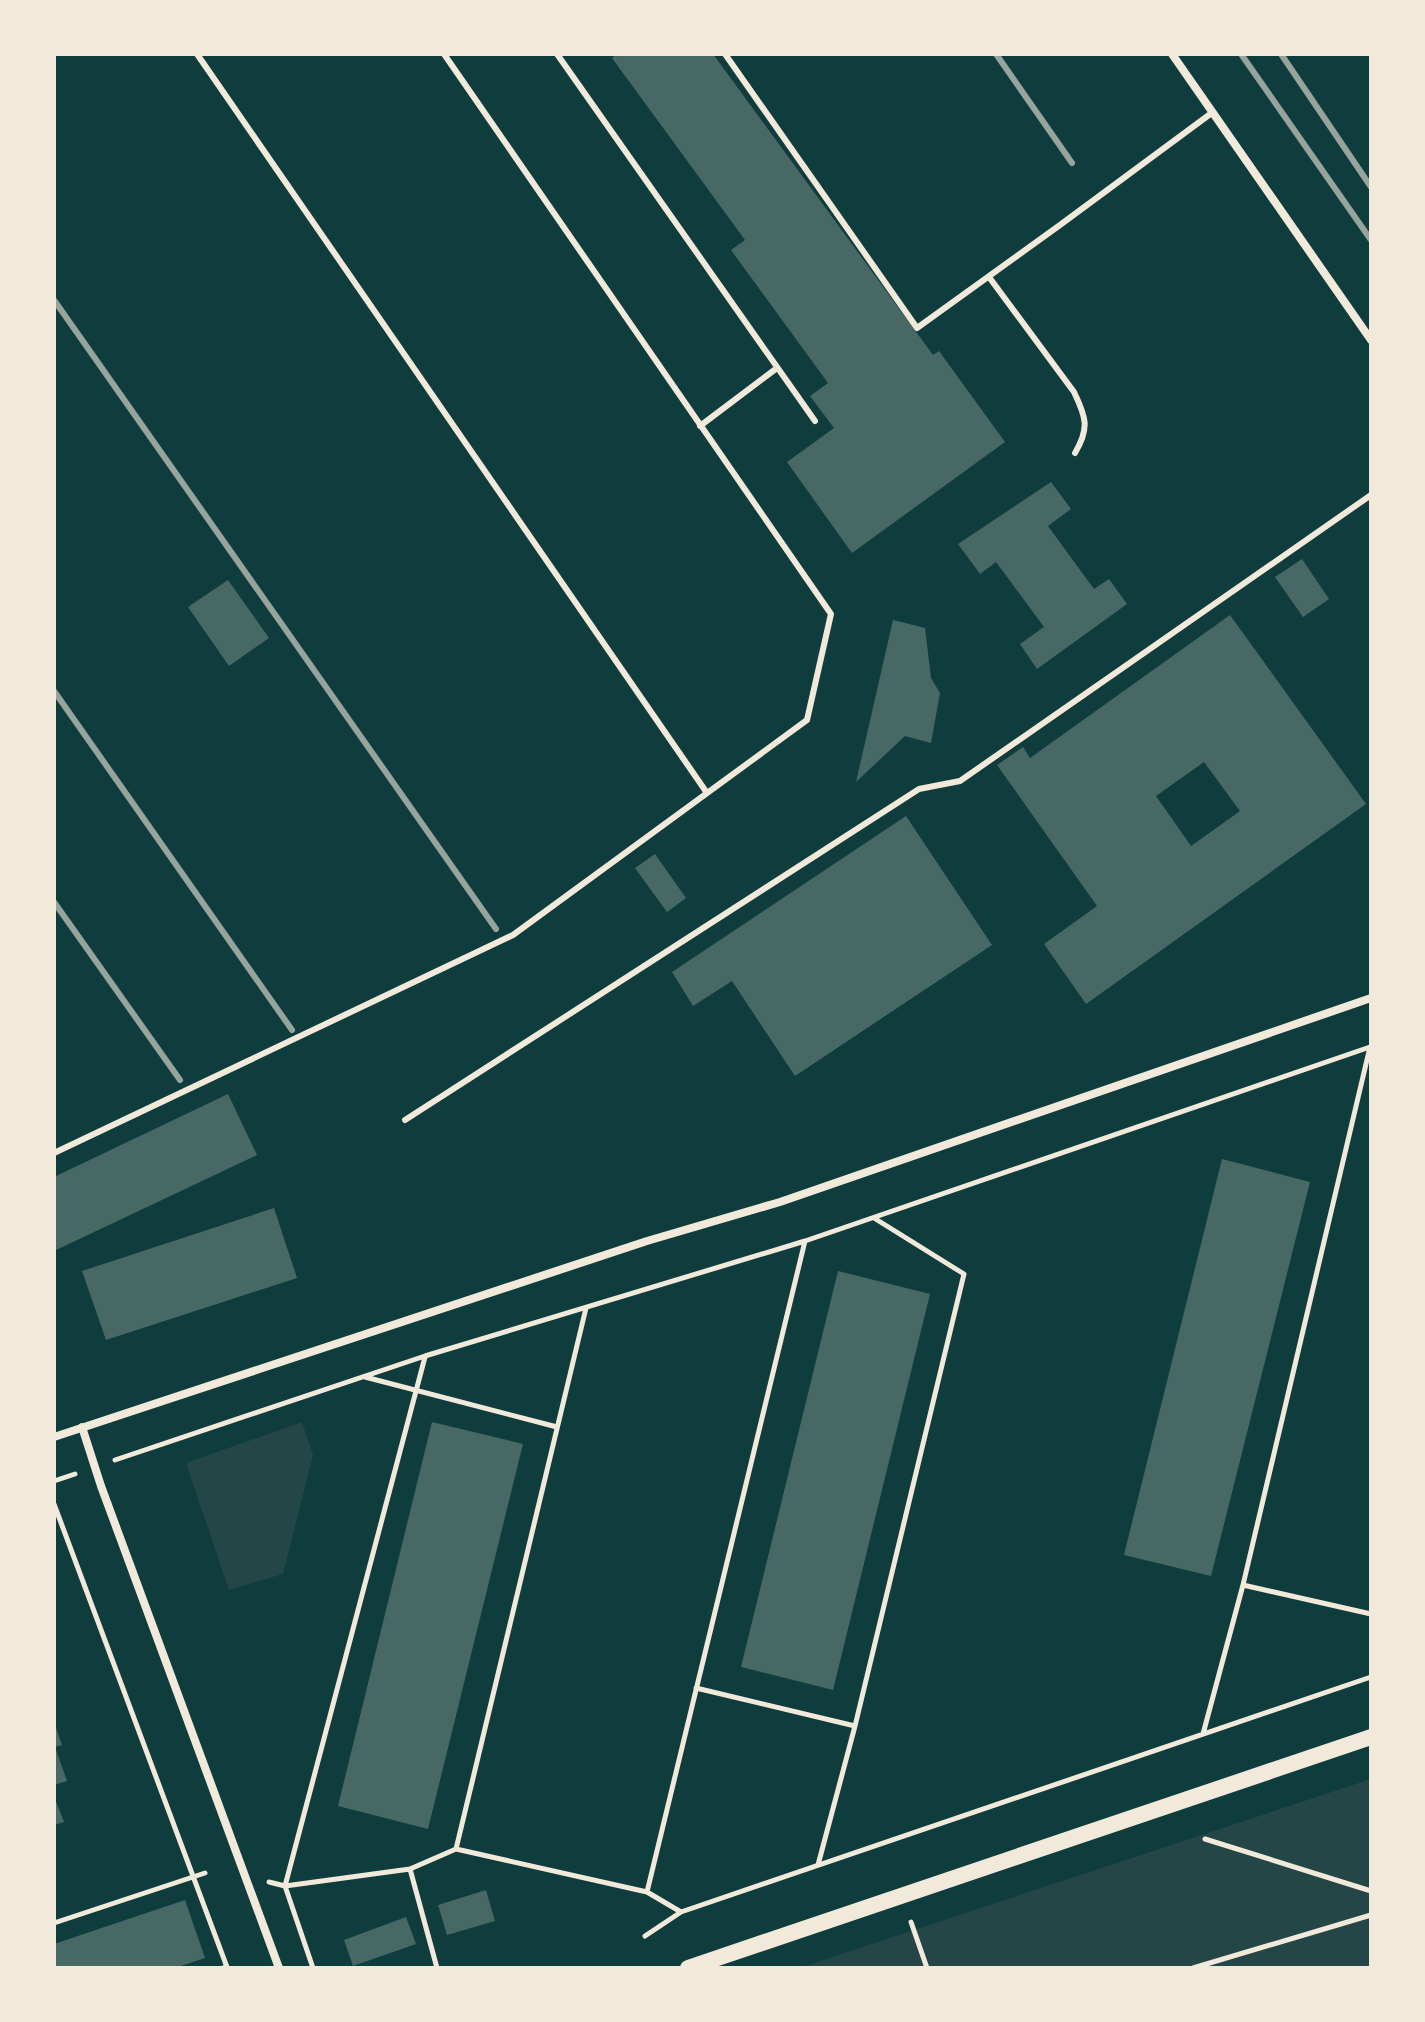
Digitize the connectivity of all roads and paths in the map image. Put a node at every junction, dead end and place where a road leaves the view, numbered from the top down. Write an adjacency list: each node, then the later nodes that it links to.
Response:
1 (197, 54): 14 (lane)
2 (444, 54): 11 (lane)
3 (557, 54): 9 (lane)
4 (725, 54): 7 (lane)
5 (1172, 54): 6 (street)
6 (1213, 112): 7 (lane); 8 (street)
7 (989, 277): 12 (lane)
8 (1371, 340)
9 (777, 368): 10 (lane); 11 (lane)
10 (815, 421)
11 (700, 426): 14 (lane)
12 (1075, 453)
13 (1371, 495): 17 (lane)
14 (707, 793): 18 (lane)
15 (1371, 998): 25 (street)
16 (1371, 1047): 19 (path); 30 (path)
17 (405, 1120)
18 (54, 1153)
19 (874, 1218): 20 (path); 34 (path)
20 (805, 1241): 21 (path); 33 (path)
21 (587, 1307): 22 (path); 26 (path)
22 (425, 1356): 23 (path); 24 (path)
23 (364, 1377): 24 (path); 28 (path)
24 (416, 1391): 26 (path); 44 (path)
25 (82, 1427): 27 (street); 28 (street)
26 (557, 1427): 38 (path)
27 (54, 1437)
28 (95, 1467): 42 (street)
29 (54, 1504): 43 (path)
30 (1243, 1585): 31 (path); 35 (path)
31 (1371, 1614)
32 (1371, 1677): 35 (path)
33 (696, 1688): 34 (path); 46 (path)
34 (855, 1726): 39 (path)
35 (1203, 1734): 39 (path)
36 (1371, 1737): 56 (main road)
37 (1205, 1839): 45 (path)
38 (456, 1849): 40 (path); 46 (path)
39 (818, 1865): 47 (path)
40 (410, 1869): 44 (path); 55 (path)
41 (205, 1873): 43 (path)
42 (244, 1875): 44 (path); 53 (street)
43 (195, 1876): 50 (path); 52 (path)
44 (285, 1886): 54 (path)
45 (1371, 1891)
46 (647, 1892): 47 (path)
47 (681, 1912): 51 (path)
48 (1371, 1915): 58 (path)
49 (911, 1922): 57 (path)
50 (54, 1923)
51 (645, 1936)
52 (223, 1968)
53 (279, 1968)
54 (313, 1968)
55 (437, 1968)
56 (688, 1968)
57 (927, 1968)
58 (1193, 1968)

